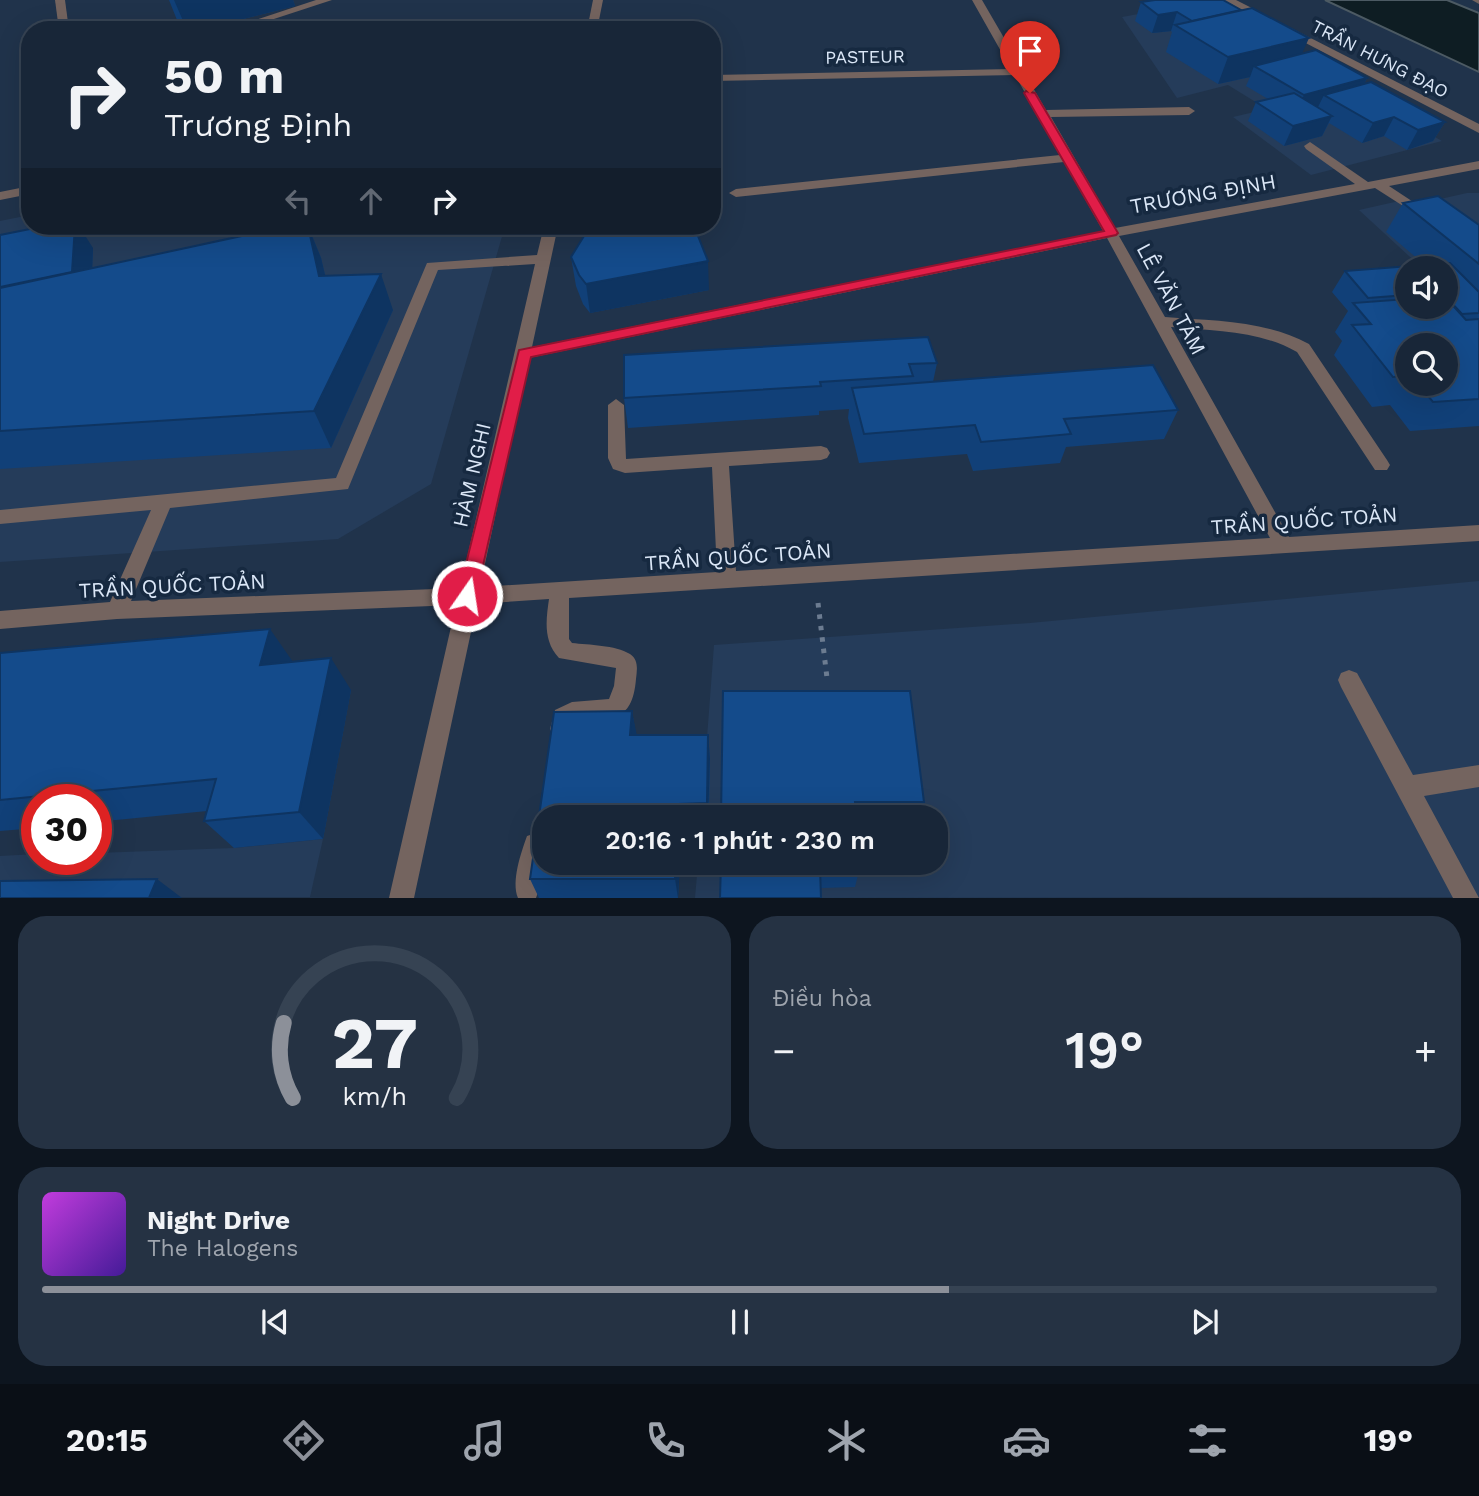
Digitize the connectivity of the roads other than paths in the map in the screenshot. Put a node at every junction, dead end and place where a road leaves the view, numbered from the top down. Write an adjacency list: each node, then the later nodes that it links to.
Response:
1 (60, 0): 6 (street)
2 (327, 0): 7 (street)
3 (598, 0): 8 (street)
4 (977, 0): 9 (street, LÊ VĂN TÁM)
5 (1228, 0): 13 (street, TRẦN HƯNG ĐẠO)
6 (63, 21)
7 (258, 21)
8 (594, 21)
9 (1017, 72): 10 (street, PASTEUR); 12 (street, LÊ VĂN TÁM)
10 (721, 78)
11 (1189, 111): 12 (street)
12 (1042, 114): 15 (street, LÊ VĂN TÁM)
13 (1479, 129)
14 (1310, 146): 17 (street)
15 (1068, 158): 19 (street); 22 (street, LÊ VĂN TÁM)
16 (1479, 165): 17 (street, TRƯƠNG ĐỊNH)
17 (1372, 185): 21 (street); 22 (street, TRƯƠNG ĐỊNH)
18 (21, 192): 20 (street)
19 (736, 193)
20 (0, 197)
21 (1441, 228)
22 (1111, 233): 25 (street, LÊ VĂN TÁM); 26 (street, TRƯƠNG ĐỊNH)
23 (549, 235): 24 (street, HÀM NGHI)
24 (544, 258): 26 (street, HÀM NGHI); 31 (street)
25 (1158, 321): 30 (street); 34 (street, LÊ VĂN TÁM)
26 (524, 354): 37 (street, HÀM NGHI)
27 (616, 405): 29 (street)
28 (821, 453): 29 (street)
29 (720, 460): 35 (street)
30 (1381, 465)
31 (164, 500): 32 (street); 38 (street)
32 (0, 517)
33 (1479, 533): 34 (street, TRẦN QUỐC TOẢN)
34 (1284, 546): 35 (street, TRẦN QUỐC TOẢN)
35 (727, 580): 36 (street, TRẦN QUỐC TOẢN)
36 (560, 590): 37 (street, TRẦN QUỐC TOẢN); 41 (street)
37 (467, 596): 38 (street, TRẦN QUỐC TOẢN); 46 (street, HÀM NGHI)
38 (117, 610): 39 (street, TRẦN QUỐC TOẢN)
39 (0, 620)
40 (1349, 680): 43 (street)
41 (555, 757)
42 (1479, 776): 43 (street)
43 (1409, 787): 47 (street)
44 (532, 865): 45 (street)
45 (527, 889)
46 (401, 898)
47 (1467, 898)

